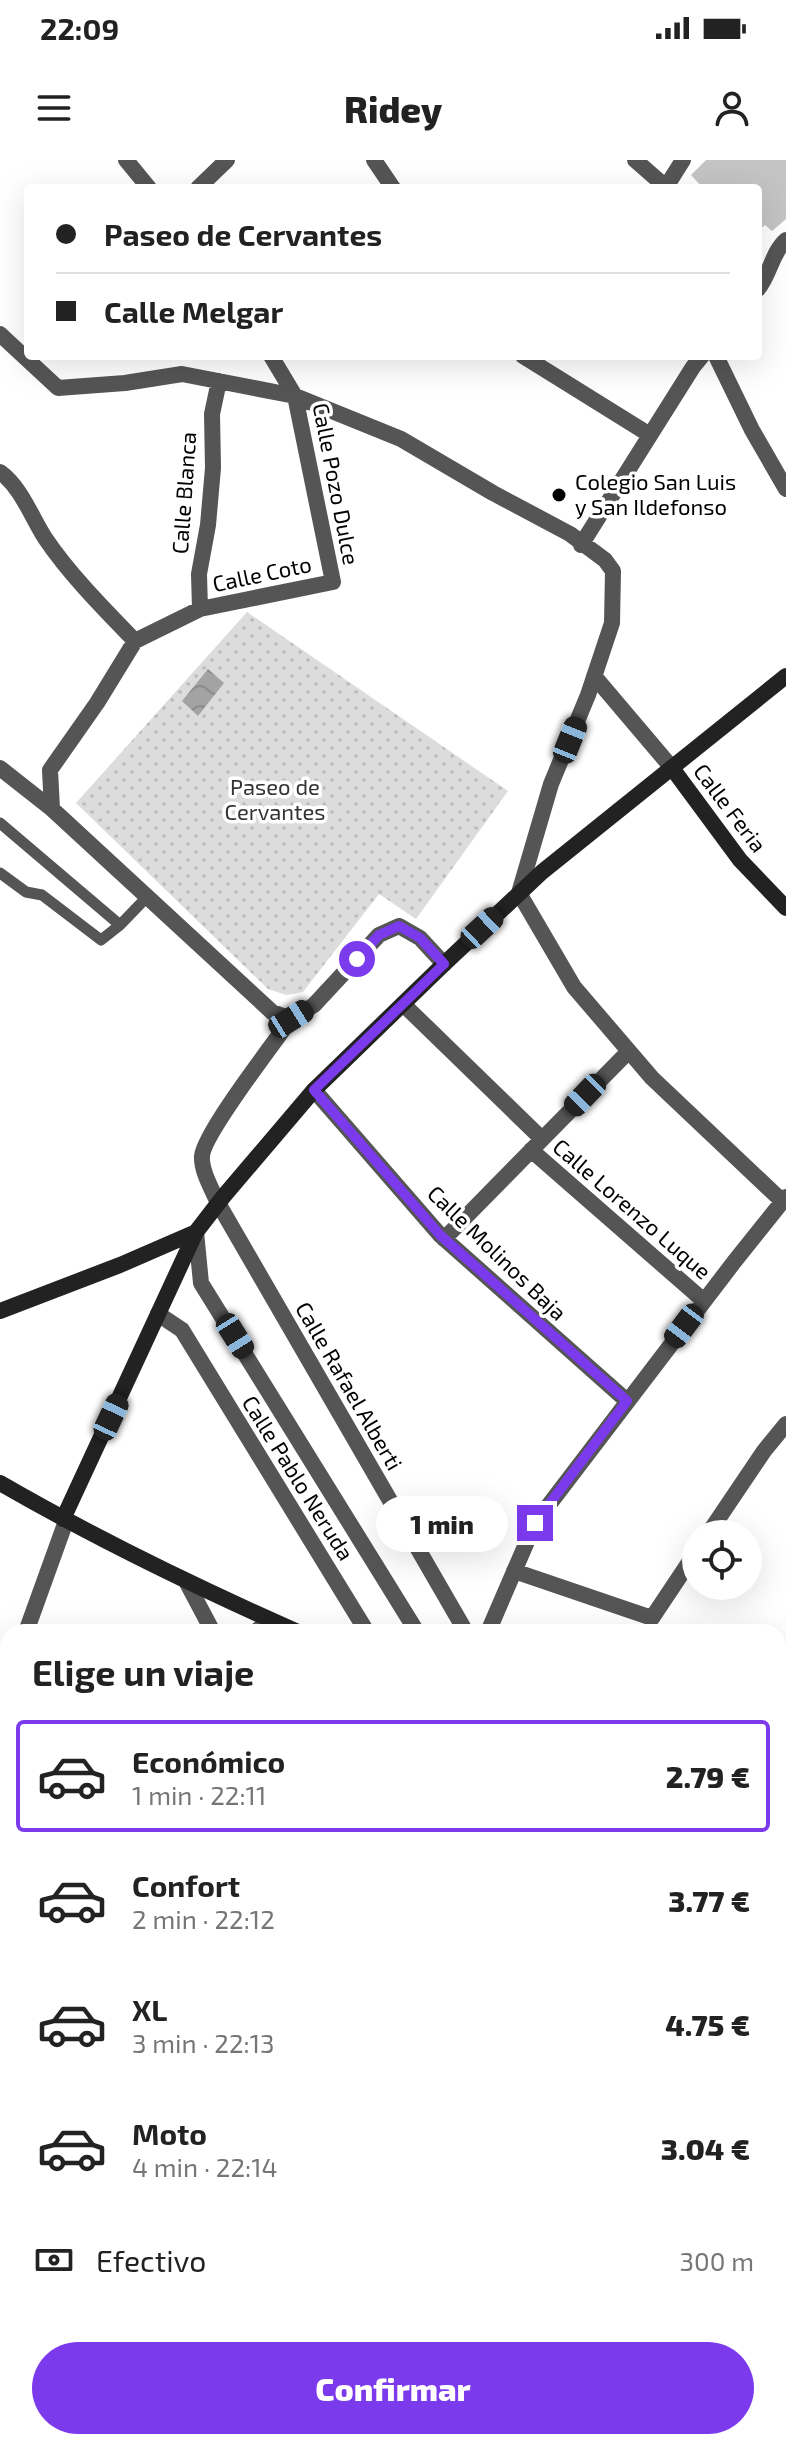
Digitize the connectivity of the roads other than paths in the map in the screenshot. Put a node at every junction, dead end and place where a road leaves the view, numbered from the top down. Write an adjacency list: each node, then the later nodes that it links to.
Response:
1 (126, 160): 6 (street)
2 (227, 160): 7 (street)
3 (374, 160): 8 (street)
4 (635, 160): 9 (street)
5 (683, 160): 10 (street)
6 (146, 184)
7 (202, 184)
8 (390, 184)
9 (662, 184)
10 (669, 184)
11 (784, 249): 12 (street)
12 (762, 278)
13 (0, 334): 14 (street)
14 (24, 356)
15 (28, 360): 20 (street)
16 (273, 360): 21 (street, Calle Pozo Dulce)
17 (529, 360): 22 (street)
18 (699, 360): 22 (street)
19 (718, 360): 24 (street)
20 (219, 381): 21 (street); 27 (street, Calle Blanca)
21 (295, 396): 25 (street); 26 (street, Calle Pozo Dulce)
22 (650, 435): 25 (street)
23 (0, 472): 28 (street)
24 (786, 489)
25 (581, 545): 29 (street)
26 (333, 582): 27 (street, Calle Coto)
27 (200, 609): 28 (street)
28 (135, 641): 33 (street)
29 (594, 676): 32 (street); 36 (street)
30 (786, 676): 32 (street)
31 (0, 768): 33 (street)
32 (672, 768): 36 (street); 38 (street, Calle Feria)
33 (52, 809): 37 (street)
34 (0, 823): 39 (lane)
35 (0, 873): 39 (lane)
36 (519, 893): 40 (street); 43 (street)
37 (147, 897): 39 (lane); 42 (street)
38 (786, 908)
39 (120, 925)
40 (444, 964): 41 (street); 42 (street)
41 (403, 1004): 44 (street); 45 (street, Calle Lorenzo Luque)
42 (291, 1019): 47 (street, Calle Rafael Alberti)
43 (629, 1051): 45 (street); 46 (street)
44 (314, 1090): 47 (street); 49 (street, Calle Molinos Baja)
45 (537, 1145): 49 (street); 50 (street, Calle Lorenzo Luque)
46 (784, 1199): 50 (street)
47 (218, 1203): 48 (street); 68 (street, Calle Rafael Alberti)
48 (196, 1232): 51 (street); 52 (street); 67 (street)
49 (444, 1239): 53 (street, Calle Molinos Baja)
50 (704, 1301): 53 (street)
51 (0, 1311)
52 (158, 1314): 56 (street); 66 (street, Calle Pablo Neruda)
53 (627, 1401): 58 (street)
54 (786, 1424): 57 (street)
55 (0, 1483): 56 (street)
56 (65, 1520): 60 (street); 62 (street)
57 (717, 1520)
58 (514, 1571): 59 (street); 69 (street)
59 (682, 1573)
60 (187, 1583): 61 (street); 63 (street)
61 (270, 1620): 64 (street); 65 (street)
62 (29, 1624)
63 (209, 1624)
64 (265, 1624)
65 (279, 1624)
66 (362, 1624)
67 (412, 1624)
68 (461, 1624)
69 (491, 1624)

